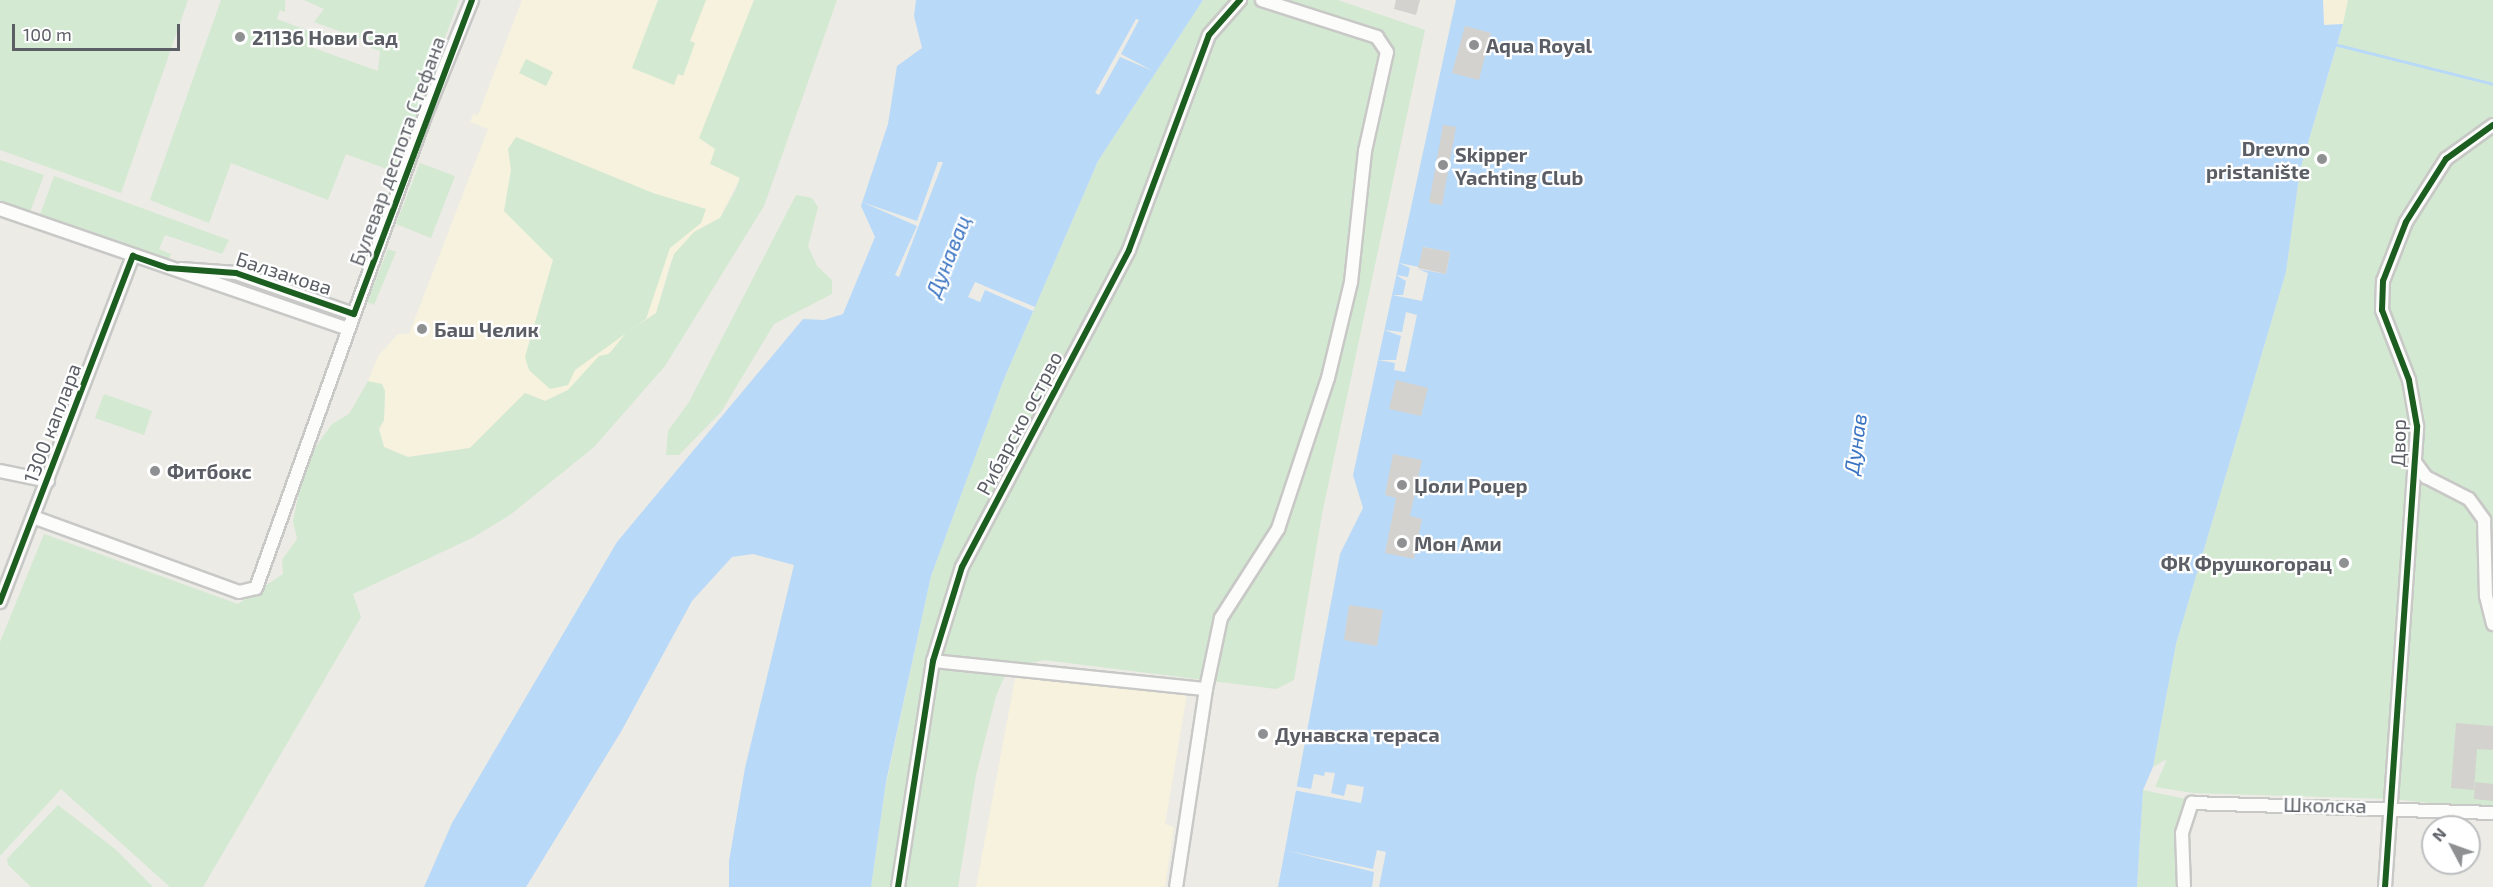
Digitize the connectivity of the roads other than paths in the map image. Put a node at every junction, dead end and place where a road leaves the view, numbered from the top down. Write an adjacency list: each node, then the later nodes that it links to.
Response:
1 (472, 0): 8 (street, Булевар деспота Стефана)
2 (1240, 0): 16 (street, Рибарско острво)
3 (1262, 0): 17 (street)
4 (2493, 125): 10 (street, Двор)
5 (0, 209): 6 (street, Балзакова)
6 (133, 256): 7 (street, Балзакова); 12 (street, 1300 каплара)
7 (168, 268): 8 (street, Балзакова); 9 (street, Балзакова)
8 (354, 314): 9 (street, Булевар деспота Стефана)
9 (348, 328): 13 (street, Булевар деспота Стефана)
10 (2415, 462): 15 (street, Двор); 18 (street, Двор)
11 (0, 471): 12 (street)
12 (48, 481): 13 (street, 1300 каплара)
13 (33, 517): 14 (street, 1300 каплара)
14 (0, 602)
15 (2493, 624)
16 (933, 661): 17 (street); 20 (street, Рибарско острво)
17 (1206, 690): 21 (street)
18 (2392, 806): 19 (street, Школска); 22 (street, Школска); 23 (street, Двор)
19 (2493, 813)
20 (898, 887)
21 (1176, 887)
22 (2184, 887)
23 (2385, 887)

